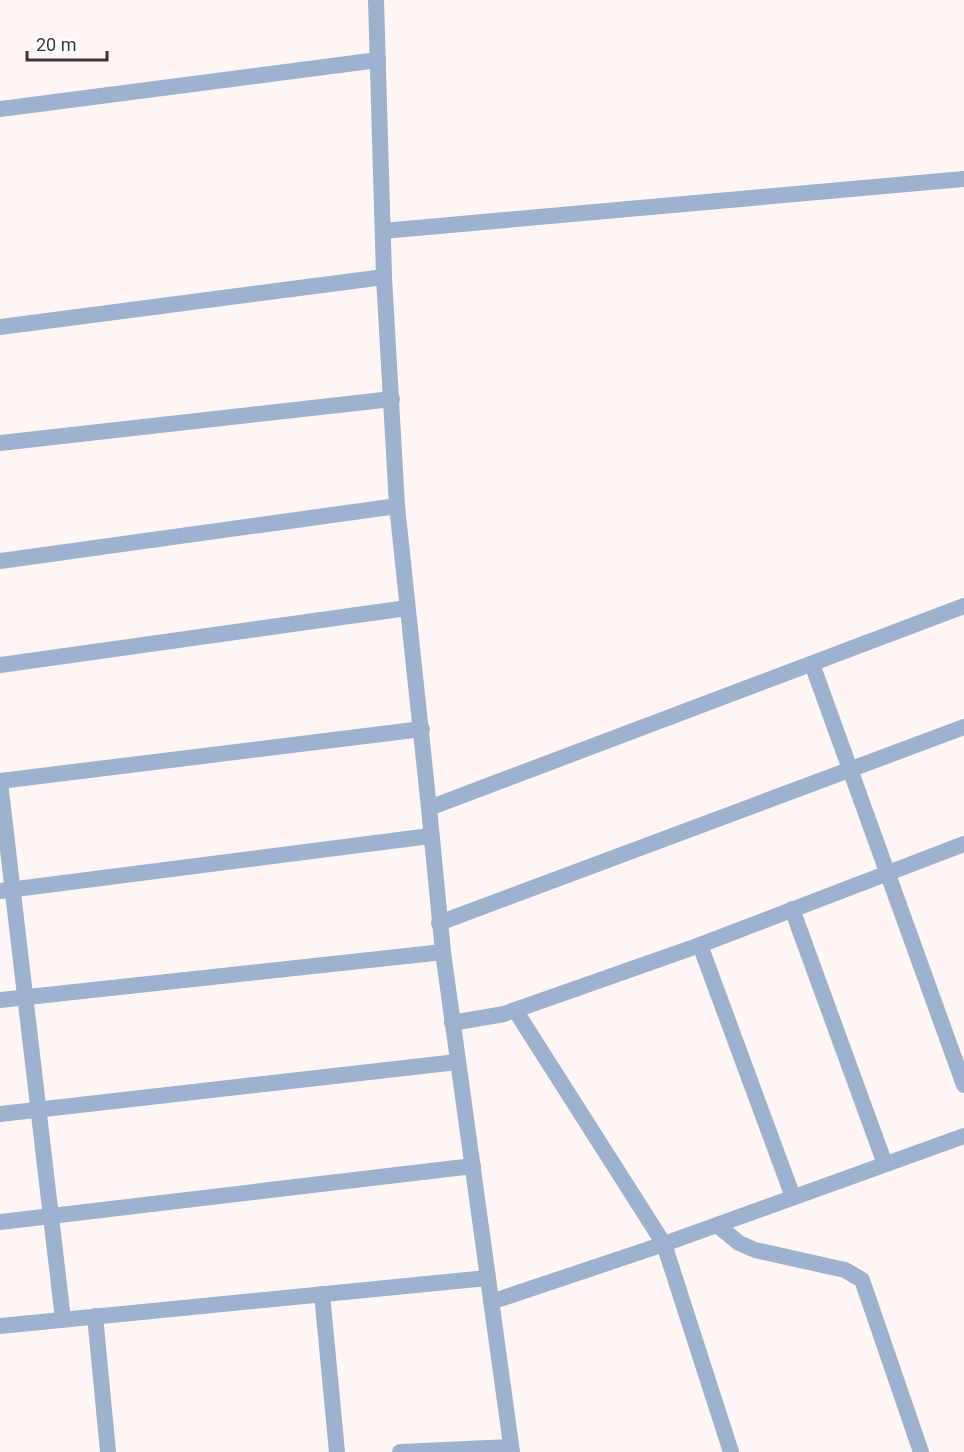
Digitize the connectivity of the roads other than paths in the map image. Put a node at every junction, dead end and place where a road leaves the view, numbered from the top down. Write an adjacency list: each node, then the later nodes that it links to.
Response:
1 (376, 0): 2 (street)
2 (378, 60): 3 (street); 5 (street)
3 (0, 109)
4 (964, 179): 5 (street)
5 (383, 231): 6 (street)
6 (384, 277): 7 (street); 8 (street)
7 (0, 327)
8 (392, 399): 9 (street); 10 (street)
9 (0, 443)
10 (398, 506): 11 (street); 13 (street)
11 (0, 561)
12 (964, 606): 14 (street)
13 (407, 608): 15 (street); 17 (street)
14 (812, 664): 18 (street); 20 (street)
15 (0, 665)
16 (964, 727): 18 (street)
17 (422, 729): 19 (street); 20 (street)
18 (850, 770): 23 (street); 26 (street)
19 (0, 782): 24 (street)
20 (429, 808): 21 (street)
21 (430, 836): 24 (street); 26 (street)
22 (964, 844): 23 (street)
23 (887, 872): 25 (street); 34 (street)
24 (6, 890): 29 (street)
25 (792, 909): 27 (street); 38 (street)
26 (439, 923): 28 (street)
27 (700, 945): 31 (street); 40 (street)
28 (443, 952): 29 (street); 32 (street)
29 (25, 997): 30 (street); 35 (street)
30 (0, 1000)
31 (515, 1010): 32 (street); 44 (street)
32 (452, 1023): 33 (street)
33 (457, 1062): 35 (street); 39 (street)
34 (964, 1085)
35 (39, 1109): 36 (street); 41 (street)
36 (0, 1113)
37 (964, 1136): 38 (street)
38 (885, 1164): 40 (street)
39 (473, 1166): 41 (street); 45 (street)
40 (793, 1197): 43 (street)
41 (51, 1216): 42 (street); 49 (street)
42 (0, 1222)
43 (717, 1225): 44 (street); 56 (street)
44 (664, 1244): 47 (street); 55 (street)
45 (487, 1278): 46 (street); 47 (street)
46 (322, 1294): 48 (street); 53 (street)
47 (491, 1302): 51 (street)
48 (95, 1316): 49 (street); 52 (street)
49 (63, 1320): 50 (street)
50 (0, 1326)
51 (511, 1449): 54 (street)
52 (108, 1452)
53 (337, 1452)
54 (400, 1452)
55 (731, 1452)
56 (921, 1452)

